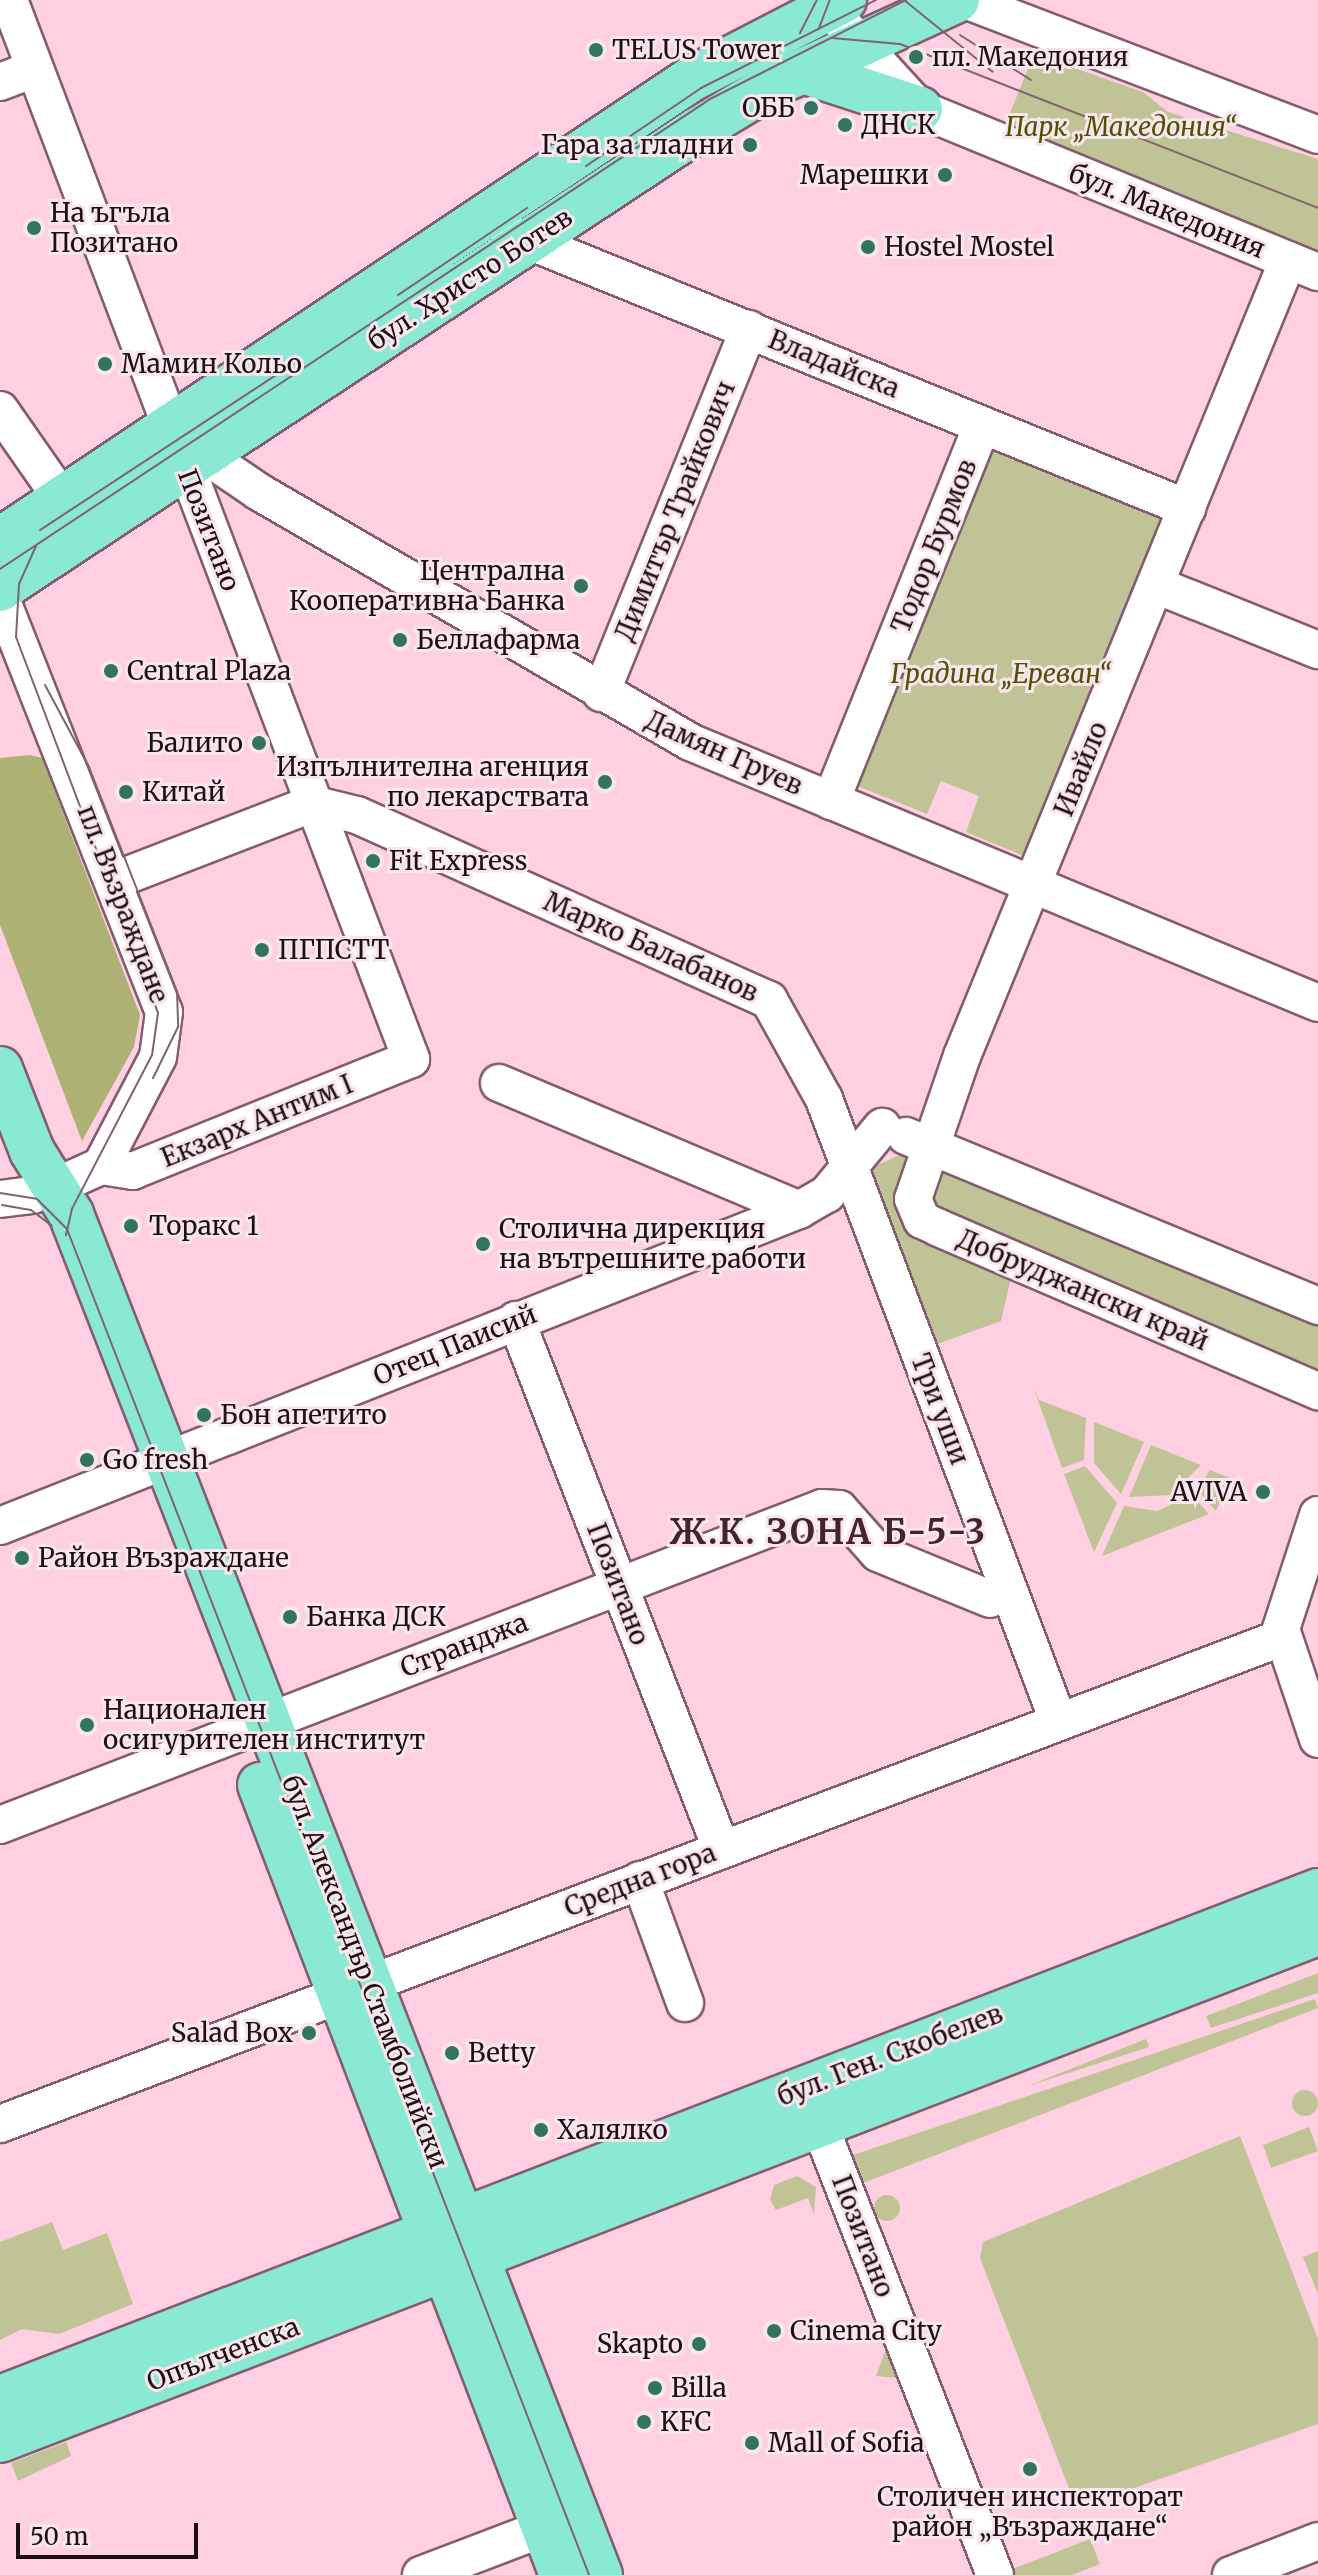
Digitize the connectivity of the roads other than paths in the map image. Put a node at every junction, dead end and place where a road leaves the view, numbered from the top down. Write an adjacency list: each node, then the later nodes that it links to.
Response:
1 (9, 0): 7 (street, Позитано)
2 (957, 0): 6 (main road, бул. Христо Ботев)
3 (965, 0): 5 (street)
4 (832, 2): 6 (street, бул. Македония); 12 (main road, бул. Христо Ботев)
5 (1002, 9): 11 (street)
6 (862, 49): 8 (main road, бул. Христо Ботев); 10 (street, бул. Македония)
7 (34, 69): 9 (street); 18 (street, Позитано)
8 (803, 71): 10 (main road); 13 (main road, бул. Христо Ботев)
9 (0, 82)
10 (920, 109): 14 (street, бул. Македония)
11 (1318, 135)
12 (481, 221): 13 (street, Владайска); 18 (main road, бул. Христо Ботев)
13 (528, 240): 15 (street, Владайска); 19 (main road, бул. Христо Ботев)
14 (1303, 266): 21 (street, Ивайло)
15 (749, 329): 17 (street, Владайска); 27 (street, Димитър Трайкович)
16 (0, 410): 20 (street)
17 (982, 425): 21 (street, Владайска); 28 (street, Тодор Бурмов)
18 (170, 428): 19 (street, Позитано); 20 (main road, бул. Христо Ботев)
19 (194, 463): 24 (main road, бул. Христо Ботев); 27 (street, Дамян Груев); 29 (street, Позитано)
20 (62, 499): 22 (main road, бул. Христо Ботев)
21 (1187, 508): 23 (street, Ивайло)
22 (0, 540)
23 (1156, 585): 26 (street); 31 (street, Ивайло)
24 (0, 589)
25 (0, 596): 30 (street, пл. Възраждане)
26 (1318, 650)
27 (601, 693): 28 (street, Дамян Груев)
28 (831, 801): 31 (street, Дамян Груев)
29 (312, 804): 30 (street); 33 (street, Позитано); 36 (street, Марко Балабанов)
30 (115, 880): 40 (street, пл. Възраждане)
31 (1032, 885): 32 (street, Дамян Груев); 38 (street, Ивайло)
32 (1318, 1003)
33 (411, 1059): 40 (street, Екзарх Антим I)
34 (0, 1069): 41 (main road, бул. Александър Стамболийски)
35 (499, 1083): 42 (street)
36 (824, 1099): 37 (street); 39 (street, Три уши)
37 (882, 1127): 38 (street); 39 (street, Отец Паисий)
38 (927, 1144): 43 (street); 45 (street, Добруджански край)
39 (848, 1164): 42 (street, Отец Паисий); 52 (street, Три уши)
40 (101, 1166): 41 (street)
41 (31, 1193): 46 (main road, бул. Александър Стамболийски)
42 (799, 1210): 44 (street, Отец Паисий)
43 (1318, 1306)
44 (516, 1320): 46 (street, Отец Паисий); 49 (street, Позитано)
45 (1318, 1391)
46 (154, 1467): 48 (street, Отец Паисий); 53 (main road, бул. Александър Стамболийски)
47 (1318, 1515): 51 (street)
48 (0, 1526)
49 (619, 1586): 50 (street, Странджа); 53 (street, Странджа); 56 (street, Позитано)
50 (990, 1599)
51 (1281, 1638): 52 (street, Средна гора); 54 (street)
52 (1057, 1718): 56 (street, Средна гора)
53 (254, 1726): 55 (street, Странджа); 60 (main road, бул. Александър Стамболийски)
54 (1318, 1739)
55 (0, 1825)
56 (721, 1848): 57 (street, Средна гора)
57 (640, 1880): 60 (street, Средна гора); 61 (street)
58 (1318, 1891): 64 (main road, бул. Ген. Скобелев)
59 (1318, 1933): 62 (main road, бул. Ген. Скобелев)
60 (356, 1989): 63 (street, Средна гора); 64 (main road, бул. Александър Стамболийски)
61 (685, 2003)
62 (818, 2121): 64 (main road, бул. Ген. Скобелев); 72 (street, Позитано)
63 (0, 2124)
64 (453, 2241): 65 (main road, Опълченска); 66 (main road, Опълченска); 67 (main road, бул. Александър Стамболийски); 71 (main road, бул. Александър Стамболийски)
65 (0, 2398)
66 (0, 2440)
67 (544, 2528): 69 (street); 70 (main road, бул. Александър Стамболийски)
68 (1318, 2541): 73 (street)
69 (421, 2575)
70 (562, 2575)
71 (600, 2575)
72 (995, 2575)
73 (1231, 2575)

